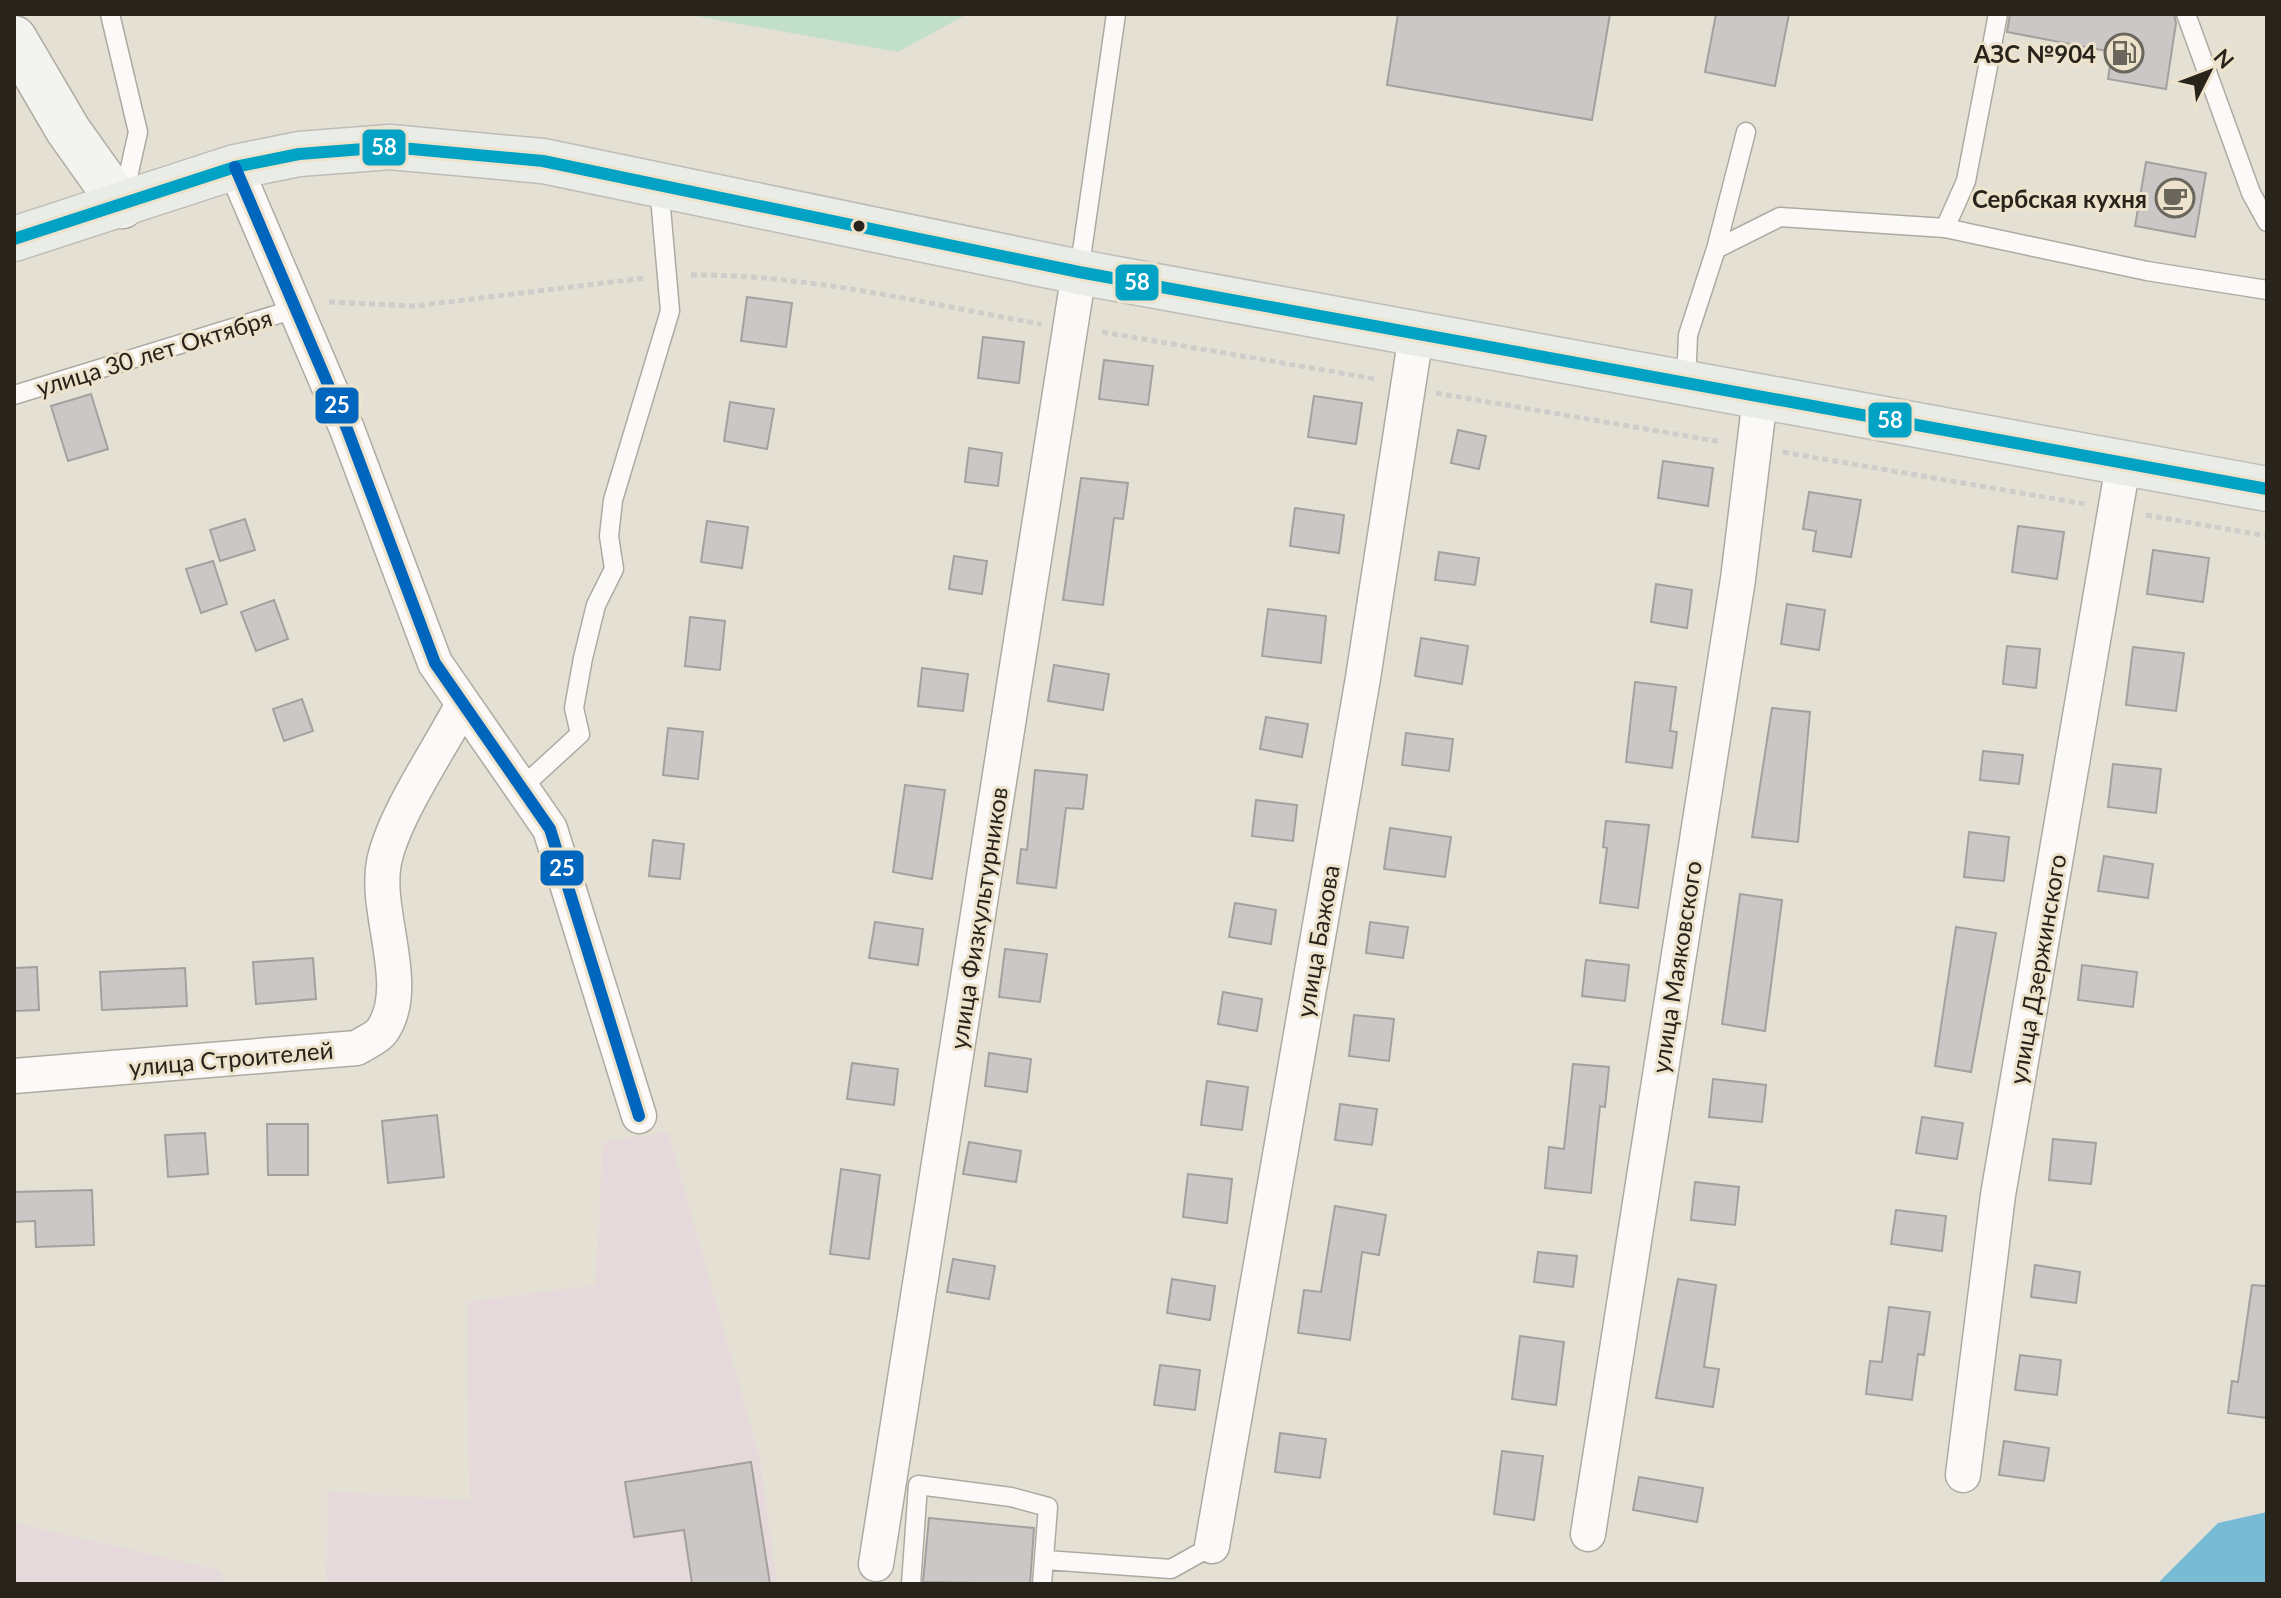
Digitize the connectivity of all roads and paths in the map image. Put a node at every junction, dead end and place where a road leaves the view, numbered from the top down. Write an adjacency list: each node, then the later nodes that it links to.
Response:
1 (110, 14): 9 (lane)
2 (1116, 14): 14 (lane)
3 (1998, 14): 11 (lane)
4 (2186, 14): 10 (lane)
5 (14, 38): 9 (street)
6 (1746, 132): 13 (lane)
7 (235, 167): 8 (main road); 9 (main road); 17 (street)
8 (659, 185): 14 (main road); 15 (lane)
9 (122, 206): 12 (main road)
10 (2267, 222)
11 (1945, 228): 13 (lane); 16 (lane)
12 (14, 239)
13 (1716, 249): 20 (lane)
14 (1079, 272): 18 (street, улица Физкультурников); 19 (main road)
15 (668, 276): 17 (path); 18 (path); 30 (lane)
16 (2267, 290)
17 (293, 306): 22 (lane, улица 30 лет Октября); 29 (street)
18 (1070, 329): 21 (path); 37 (street, улица Физкультурников)
19 (1416, 335): 20 (main road); 21 (street, улица Бажова)
20 (1686, 384): 23 (main road)
21 (1407, 388): 24 (path); 35 (street, улица Бажова)
22 (14, 395)
23 (1760, 398): 24 (street, улица Маяковского); 25 (main road)
24 (1754, 448): 27 (path); 34 (street, улица Маяковского)
25 (2123, 465): 26 (main road); 27 (street, улица Дзержинского)
26 (2267, 489)
27 (2116, 510): 28 (path); 33 (street, улица Дзержинского)
28 (2267, 536)
29 (463, 704): 30 (street); 31 (street, улица Строителей)
30 (521, 788): 32 (street)
31 (14, 1076)
32 (639, 1116)
33 (1963, 1475)
34 (1588, 1534)
35 (1212, 1546): 36 (lane)
36 (1046, 1560): 38 (lane); 39 (lane)
37 (876, 1564)
38 (911, 1584)
39 (1042, 1584)

